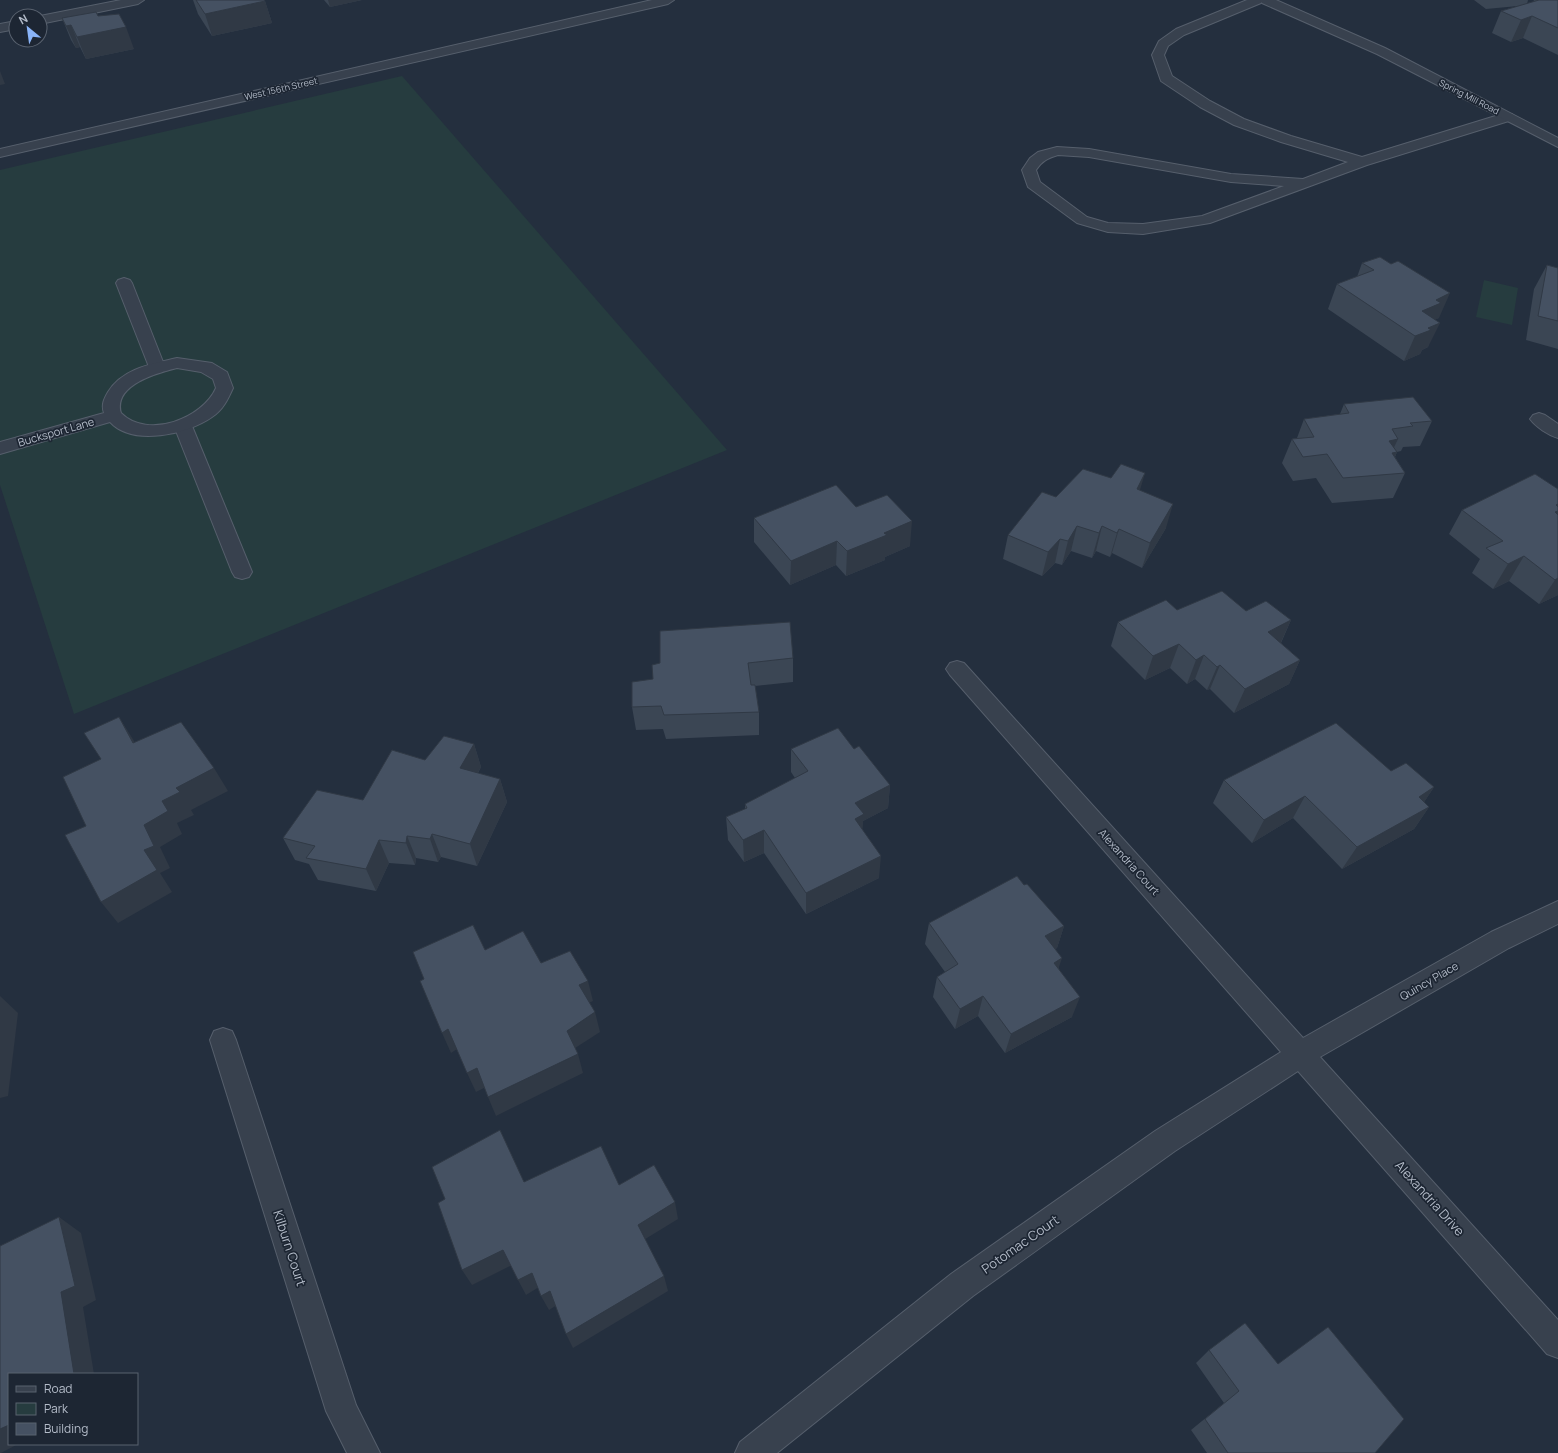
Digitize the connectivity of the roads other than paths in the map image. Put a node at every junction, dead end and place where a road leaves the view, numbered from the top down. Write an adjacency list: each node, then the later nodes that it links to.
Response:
1 (138, 0): 7 (street)
2 (649, 0): 8 (street, West 156th Street)
3 (668, 0): 8 (street, West 156th Street)
4 (1256, 0): 13 (street)
5 (1266, 0): 9 (street, Spring Mill Road)
6 (1295, 0): 9 (street, Spring Mill Road)
7 (48, 18)
8 (561, 24): 12 (street, West 156th Street)
9 (1380, 51): 10 (street, Spring Mill Road)
10 (1507, 117): 11 (street, Spring Mill Road); 13 (street)
11 (1558, 143)
12 (0, 153)
13 (1362, 162): 14 (street)
14 (1303, 183): 14 (street)
15 (124, 283): 16 (street)
16 (158, 367): 17 (street); 19 (street)
17 (112, 416): 19 (street); 21 (street, Bucksport Lane)
18 (1539, 420): 20 (street)
19 (183, 426): 22 (street)
20 (1558, 432)
21 (0, 448)
22 (242, 572)
23 (957, 669): 26 (street, Alexandria Court)
24 (1558, 912): 26 (street, Quincy Place)
25 (223, 1040): 28 (street, Kilburn Court)
26 (1301, 1054): 27 (street, Alexandria Drive); 29 (street, Potomac Court)
27 (1558, 1343)
28 (364, 1453)
29 (751, 1453)

